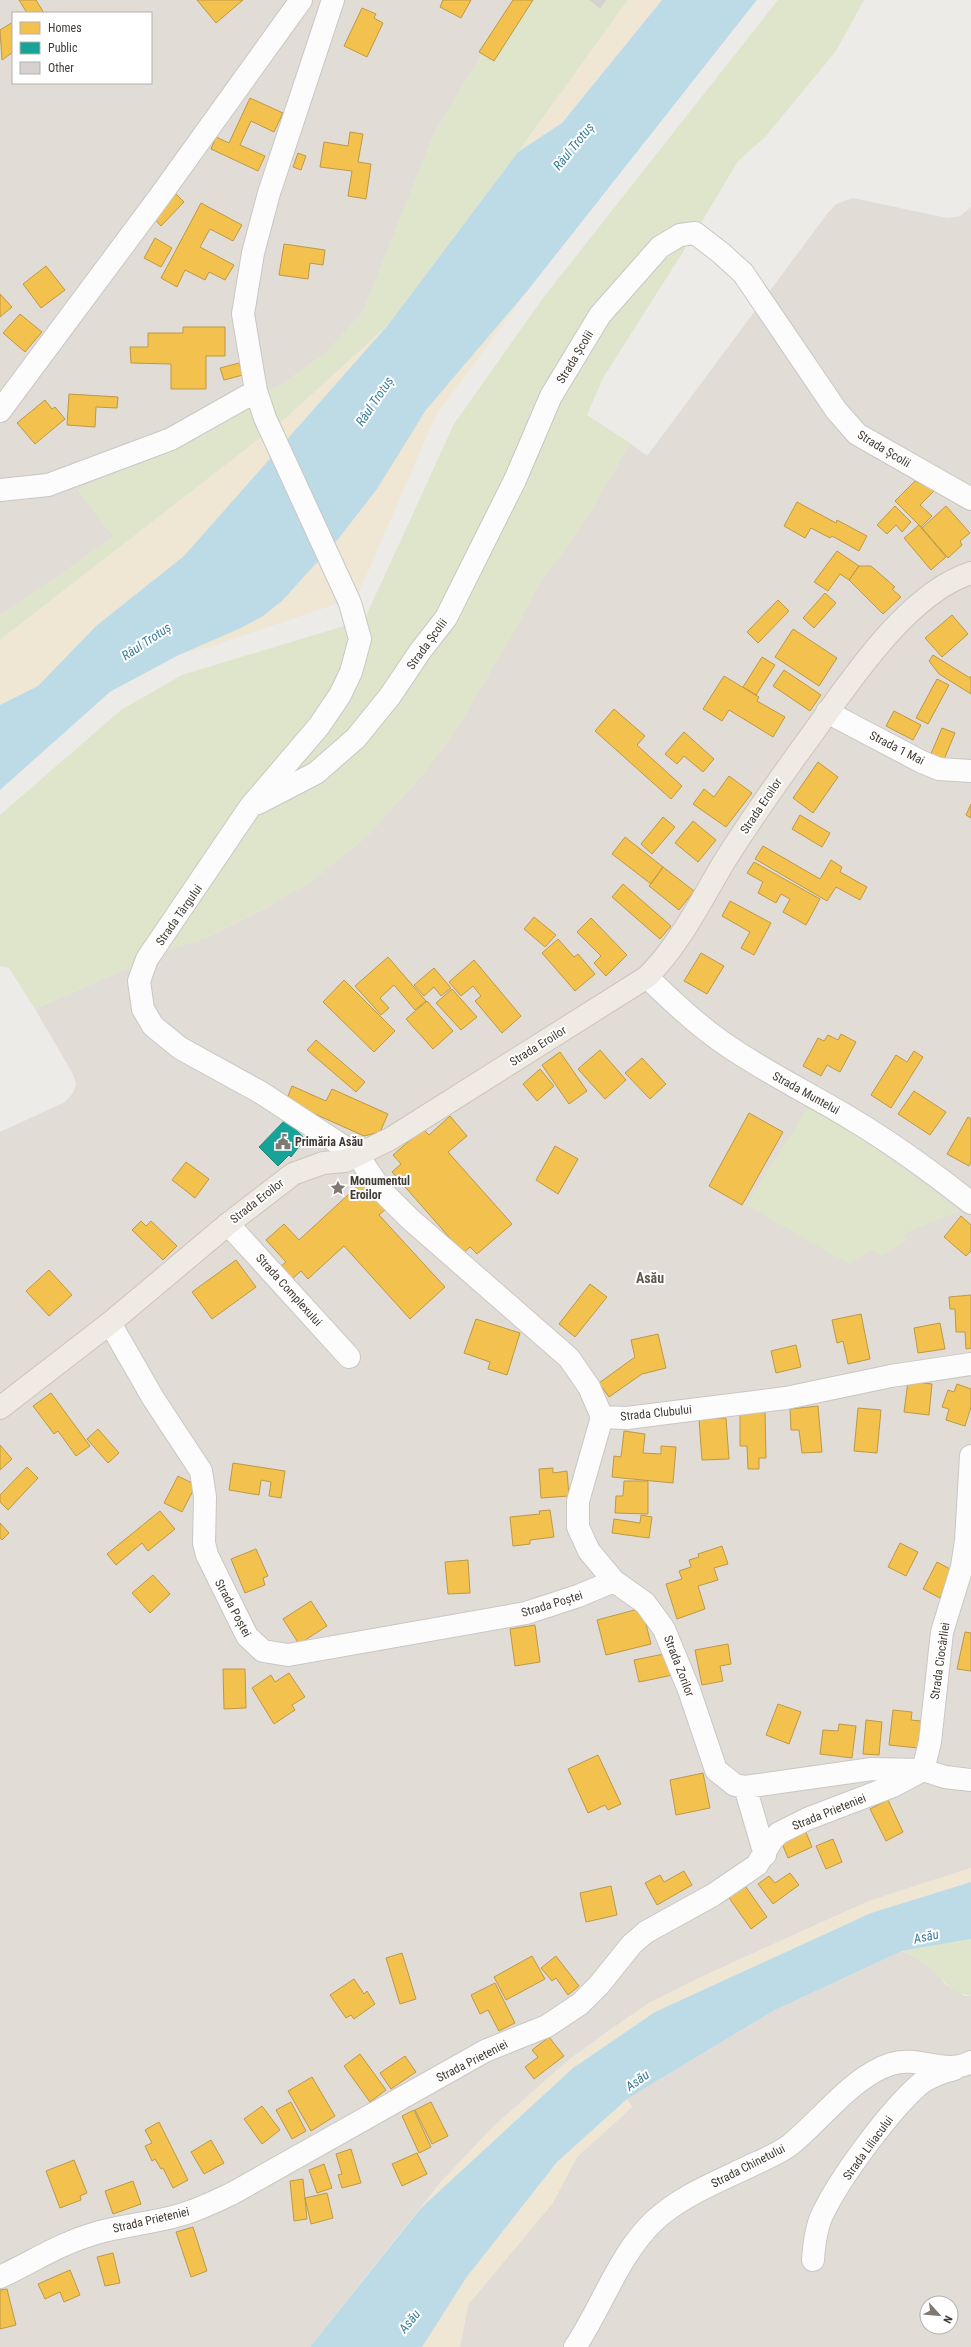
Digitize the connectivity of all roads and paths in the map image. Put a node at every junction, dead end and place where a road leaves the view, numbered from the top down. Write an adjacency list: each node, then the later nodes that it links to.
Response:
1 (301, 0): 4 (street)
2 (333, 0): 3 (street, Strada Târgului)
3 (256, 391): 5 (street); 10 (street, Strada Târgului)
4 (0, 411)
5 (0, 490)
6 (971, 499): 10 (street, Strada Școlii)
7 (971, 572): 8 (main road, Strada Eroilor)
8 (827, 712): 9 (street, Strada 1 Mai); 11 (main road, Strada Eroilor)
9 (971, 771)
10 (250, 807): 12 (street, Strada Târgului)
11 (647, 977): 12 (main road, Strada Eroilor); 13 (street, Strada Muntelui)
12 (358, 1156): 14 (main road, Strada Eroilor); 19 (street, Strada Clubului)
13 (971, 1203)
14 (228, 1224): 15 (main road, Strada Eroilor); 16 (street, Strada Complexului)
15 (110, 1323): 18 (main road, Strada Eroilor); 21 (street, Strada Poștei)
16 (349, 1357)
17 (971, 1364): 19 (street, Strada Clubului)
18 (0, 1408)
19 (602, 1417): 21 (street, Strada Zorilor)
20 (971, 1456): 22 (street, Strada Ciocârliei)
21 (614, 1581): 24 (street, Strada Zorilor)
22 (923, 1770): 23 (street); 24 (street); 25 (street, Strada Prieteniei)
23 (971, 1780)
24 (745, 1788): 25 (street)
25 (765, 1855): 28 (street, Strada Prieteniei)
26 (968, 2065): 27 (street, Strada Liliacului); 29 (street, Strada Chinetului)
27 (812, 2260)
28 (0, 2277)
29 (575, 2347)

